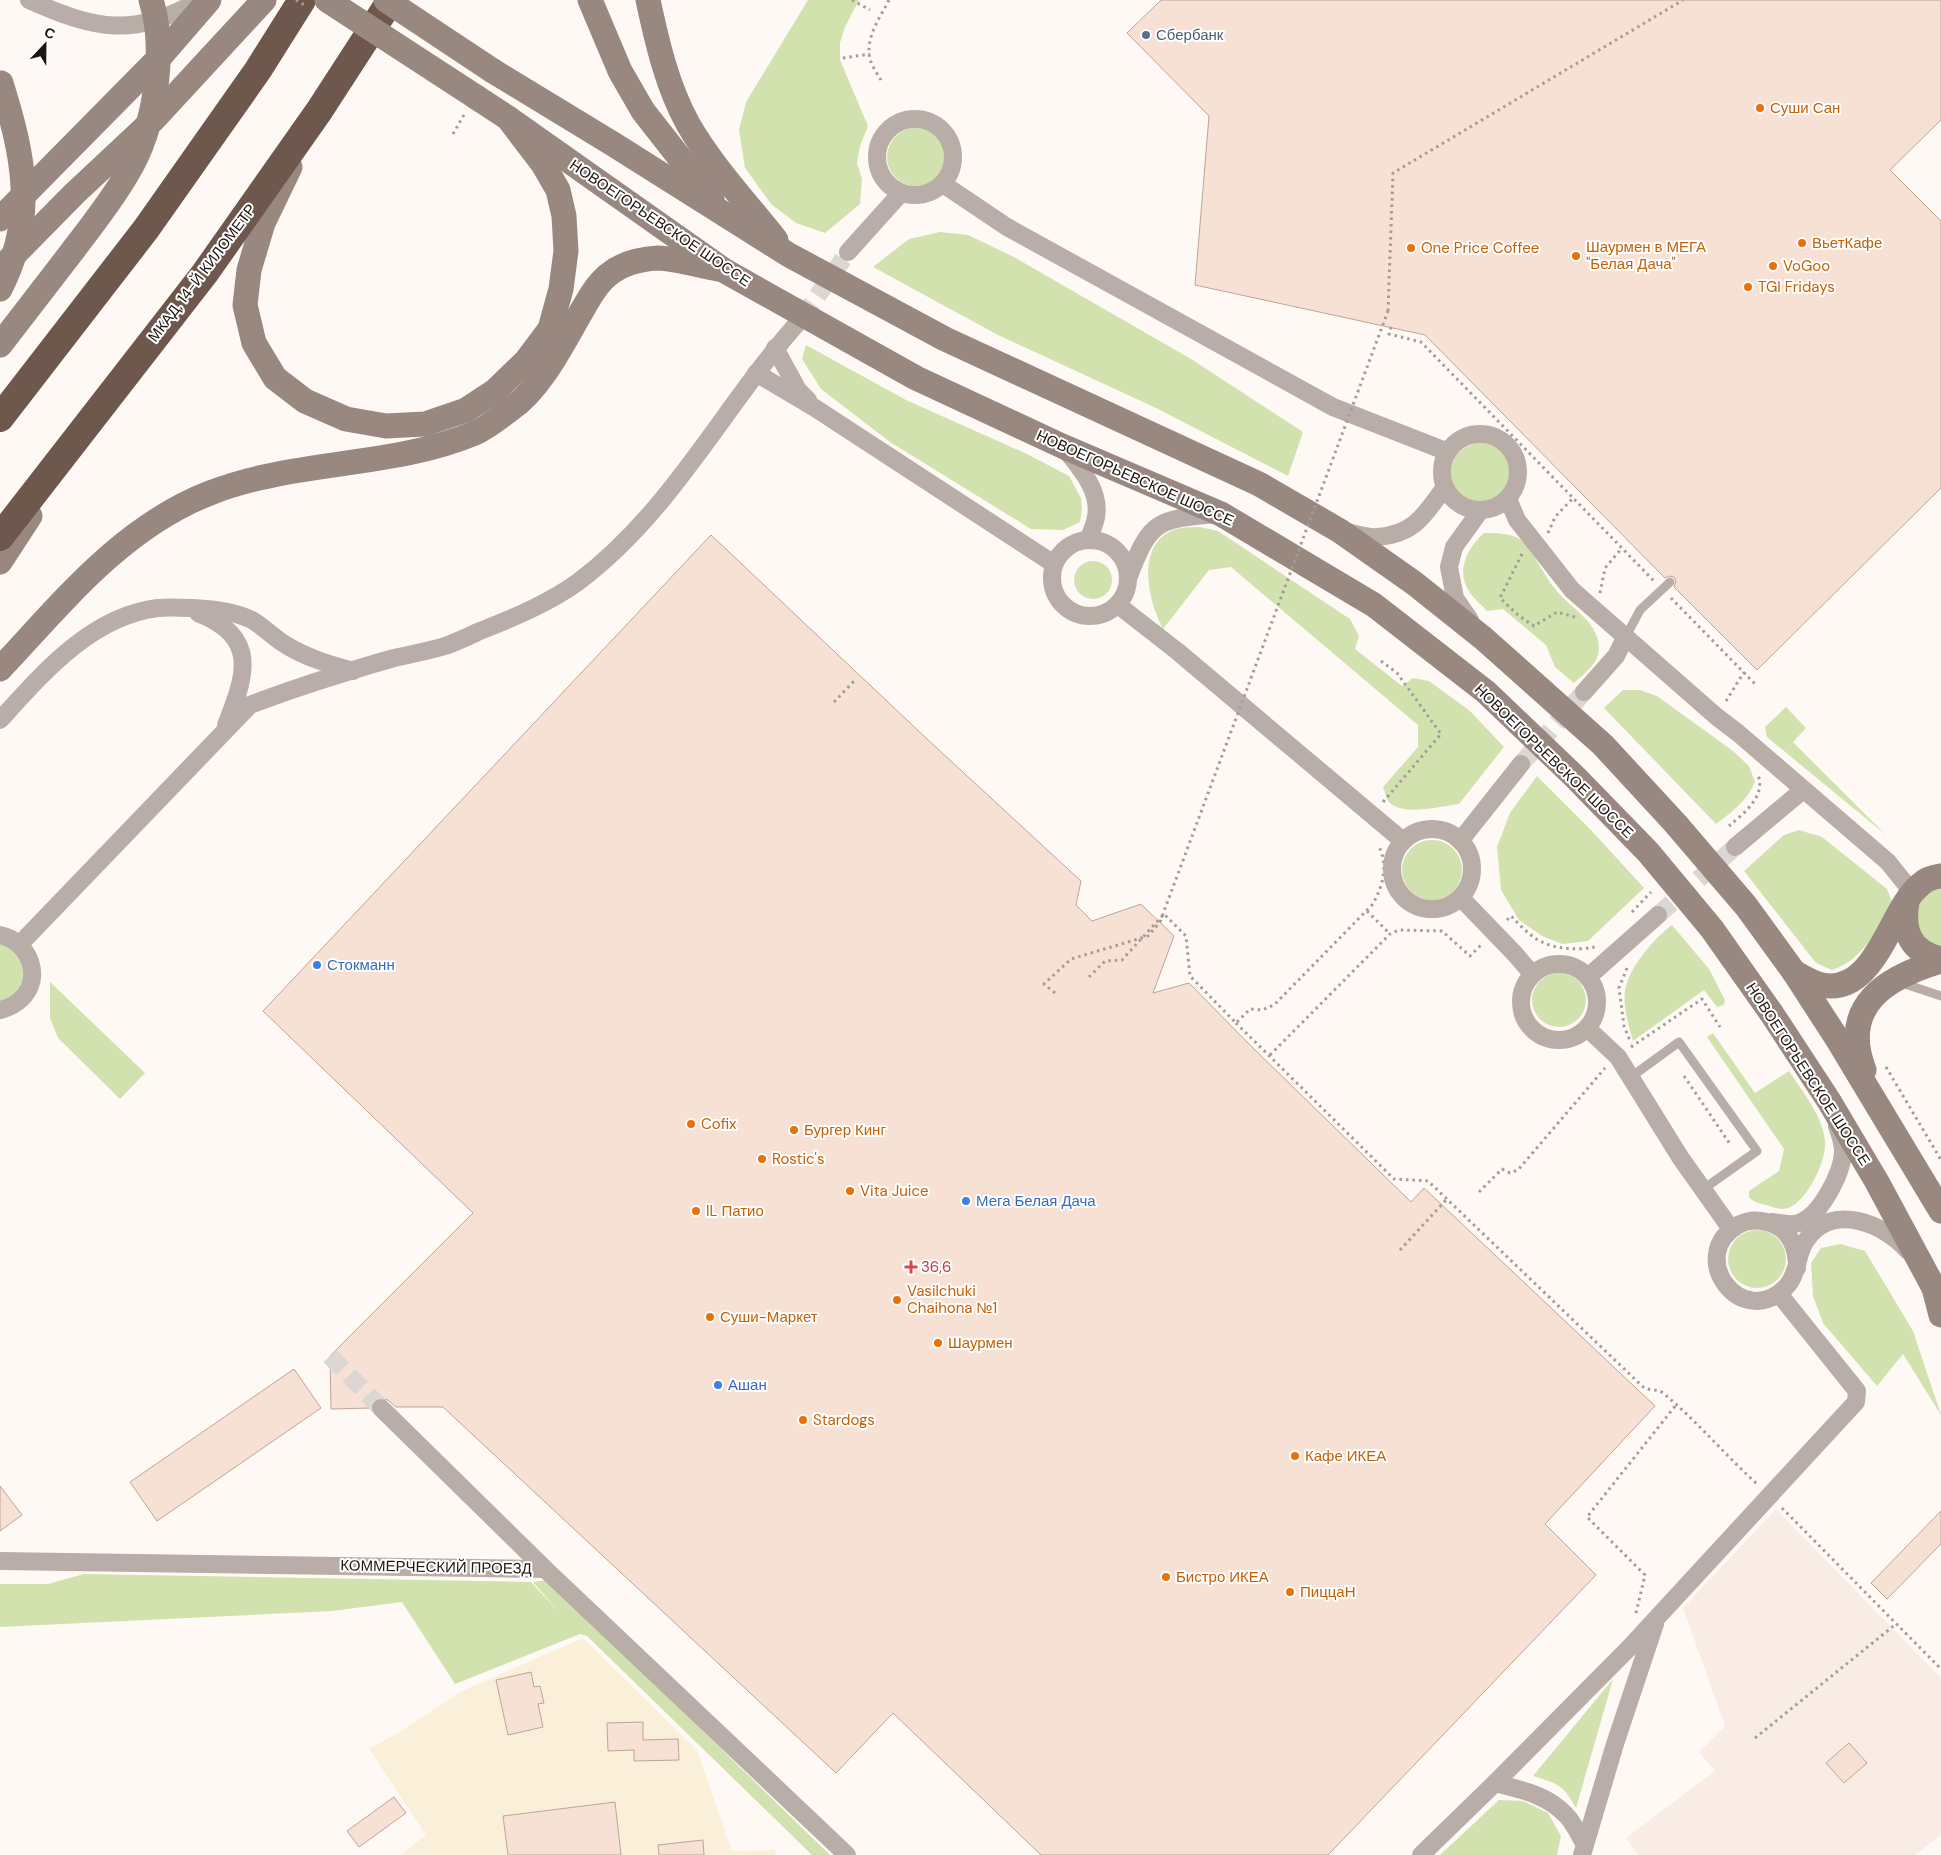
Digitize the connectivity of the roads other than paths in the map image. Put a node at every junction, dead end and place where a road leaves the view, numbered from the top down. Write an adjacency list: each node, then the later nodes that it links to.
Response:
1 (29, 0): 3 (street)
2 (151, 0): 25 (main road, bridge)
3 (200, 0)
4 (209, 0): 18 (main road)
5 (264, 0): 21 (main road)
6 (302, 0): 30 (highway)
7 (327, 0): 14 (main road, НОВОЕГОРЬЕВСКОЕ ШОССЕ, bridge)
8 (386, 0): 17 (main road, bridge)
9 (391, 0): 13 (highway, МКАД, 14-Й КИЛОМЕТР)
10 (590, 0): 17 (main road)
11 (648, 0): 20 (main road)
12 (0, 80): 23 (main road, bridge)
13 (319, 111): 14 (main road); 28 (highway, МКАД, 14-Й КИЛОМЕТР)
14 (508, 118): 22 (main road, НОВОЕГОРЬЕВСКОЕ ШОССЕ)
15 (943, 184): 16 (street); 16 (street); 32 (street)
16 (901, 193): 19 (street)
17 (723, 213): 20 (main road)
18 (0, 219)
19 (848, 252)
20 (789, 255): 37 (main road)
21 (0, 269)
22 (725, 271): 31 (main road, НОВОЕГОРЬЕВСКОЕ ШОССЕ); 48 (main road)
23 (0, 289)
24 (802, 318): 26 (street)
25 (0, 345)
26 (775, 348): 27 (street); 29 (street)
27 (756, 373): 29 (street); 49 (street)
28 (118, 385): 38 (highway, МКАД, 14-Й КИЛОМЕТР); 40 (main road)
29 (815, 408): 41 (street)
30 (0, 418)
31 (1062, 446): 36 (main road, НОВОЕГОРЬЕВСКОЕ ШОССЕ); 39 (street)
32 (1448, 452): 33 (street); 34 (street)
33 (1445, 487): 35 (street); 37 (street)
34 (1508, 499): 35 (street); 47 (street)
35 (1480, 511): 46 (street)
36 (1221, 514): 42 (street); 74 (main road, НОВОЕГОРЬЕВСКОЕ ШОССЕ)
37 (1340, 531): 46 (main road)
38 (0, 537)
39 (1089, 539): 41 (street); 42 (street)
40 (0, 562)
41 (1054, 564): 44 (street)
42 (1129, 576): 44 (street)
43 (1670, 582): 47 (lane)
44 (1118, 605): 55 (street)
45 (186, 608): 49 (street); 51 (street); 52 (street)
46 (1483, 638): 65 (main road)
47 (1625, 638): 50 (street); 54 (street)
48 (0, 669)
49 (353, 671): 52 (street)
50 (1584, 692)
51 (0, 720)
52 (222, 734): 63 (street)
53 (1521, 764): 56 (street)
54 (1803, 790): 57 (street); 59 (street)
55 (1403, 841): 56 (street); 60 (street)
56 (1460, 841): 60 (street)
57 (1735, 846)
58 (1941, 876): 59 (main road)
59 (1910, 897): 64 (main road); 65 (main road)
60 (1461, 898): 66 (street)
61 (1658, 915): 67 (street)
62 (0, 935): 63 (street)
63 (20, 944): 70 (street)
64 (1941, 960): 68 (main road)
65 (1794, 972): 73 (main road)
66 (1532, 974): 67 (street); 71 (street)
67 (1588, 977): 71 (street)
68 (1894, 981): 69 (lane); 73 (main road)
69 (1941, 996)
70 (0, 1010)
71 (1587, 1028): 72 (street)
72 (1631, 1077): 75 (street); 75 (lane)
73 (1875, 1100): 76 (main road)
74 (1829, 1101): 77 (street); 80 (main road, НОВОЕГОРЬЕВСКОЕ ШОССЕ)
75 (1702, 1190): 78 (street)
76 (1941, 1211)
77 (1769, 1222): 78 (street); 79 (street)
78 (1731, 1229): 81 (street)
79 (1797, 1268): 80 (street); 81 (street)
80 (1933, 1286): 82 (main road, НОВОЕГОРЬЕВСКОЕ ШОССЕ)
81 (1779, 1294): 86 (street)
82 (1941, 1315)
83 (381, 1408): 85 (street)
84 (0, 1561): 85 (street, КОММЕРЧЕСКИЙ ПРОЕЗД)
85 (545, 1569): 89 (street, КОММЕРЧЕСКИЙ ПРОЕЗД)
86 (1657, 1618): 87 (street); 88 (street)
87 (1495, 1783): 88 (street); 90 (street)
88 (1584, 1850)
89 (848, 1855)
90 (1421, 1855)

